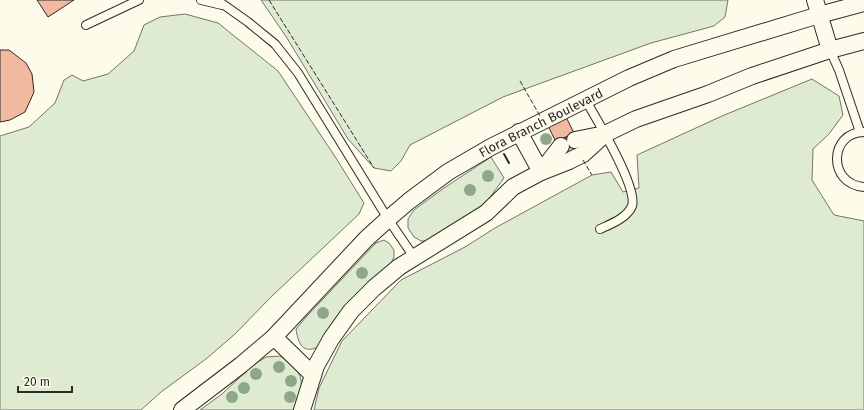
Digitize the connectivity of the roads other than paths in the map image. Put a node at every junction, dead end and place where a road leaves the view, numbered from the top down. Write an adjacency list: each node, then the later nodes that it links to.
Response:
1 (139, 0): 7 (lane)
2 (201, 0): 5 (lane)
3 (217, 0): 5 (lane)
4 (861, 2): 6 (street, Flora Branch Boulevard)
5 (224, 6): 16 (lane)
6 (817, 7): 9 (street); 10 (street, Flora Branch Boulevard)
7 (86, 25)
8 (864, 41): 9 (street)
9 (830, 50): 12 (lane); 13 (street)
10 (585, 99): 11 (street, Flora Branch Boulevard); 13 (lane)
11 (519, 132): 14 (street); 16 (street, Flora Branch Boulevard)
12 (862, 132): 15 (lane)
13 (605, 134): 14 (street); 14 (street); 17 (lane)
14 (541, 172): 18 (street)
15 (864, 188)
16 (388, 219): 18 (lane); 19 (street, Flora Branch Boulevard)
17 (600, 229)
18 (414, 257): 20 (street)
19 (274, 336): 20 (street); 21 (street, Flora Branch Boulevard)
20 (313, 375): 22 (street)
21 (182, 410)
22 (302, 410)

